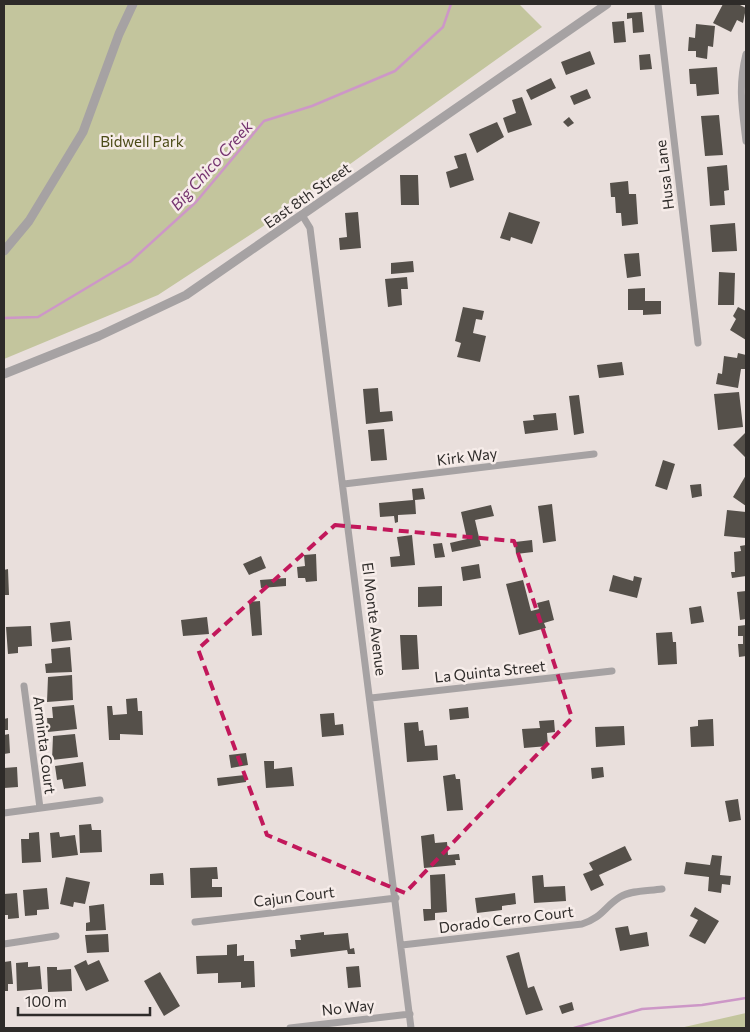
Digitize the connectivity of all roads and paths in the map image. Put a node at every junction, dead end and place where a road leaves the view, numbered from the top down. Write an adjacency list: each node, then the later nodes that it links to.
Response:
1 (133, 4): 7 (street)
2 (608, 4): 6 (street, East 8th Street)
3 (658, 4): 8 (street, Husa Lane)
4 (746, 54): 5 (street)
5 (746, 141)
6 (302, 215): 9 (street, East 8th Street); 11 (street, El Monte Avenue)
7 (4, 251)
8 (698, 343)
9 (4, 374)
10 (594, 454): 11 (street, Kirk Way)
11 (344, 484): 14 (street, El Monte Avenue)
12 (612, 671): 14 (street, La Quinta Street)
13 (24, 686): 16 (street, Arminta Court)
14 (371, 698): 19 (street, El Monte Avenue)
15 (100, 800): 16 (street)
16 (40, 808): 17 (street)
17 (4, 813)
18 (662, 889): 23 (street, Dorado Cerro Court)
19 (396, 898): 20 (street, Cajun Court); 23 (street, El Monte Avenue)
20 (194, 922)
21 (56, 936): 22 (street)
22 (4, 944)
23 (402, 945): 24 (street, El Monte Avenue)
24 (410, 1014): 25 (street, No Way); 26 (street, El Monte Avenue)
25 (290, 1028)
26 (412, 1028)

